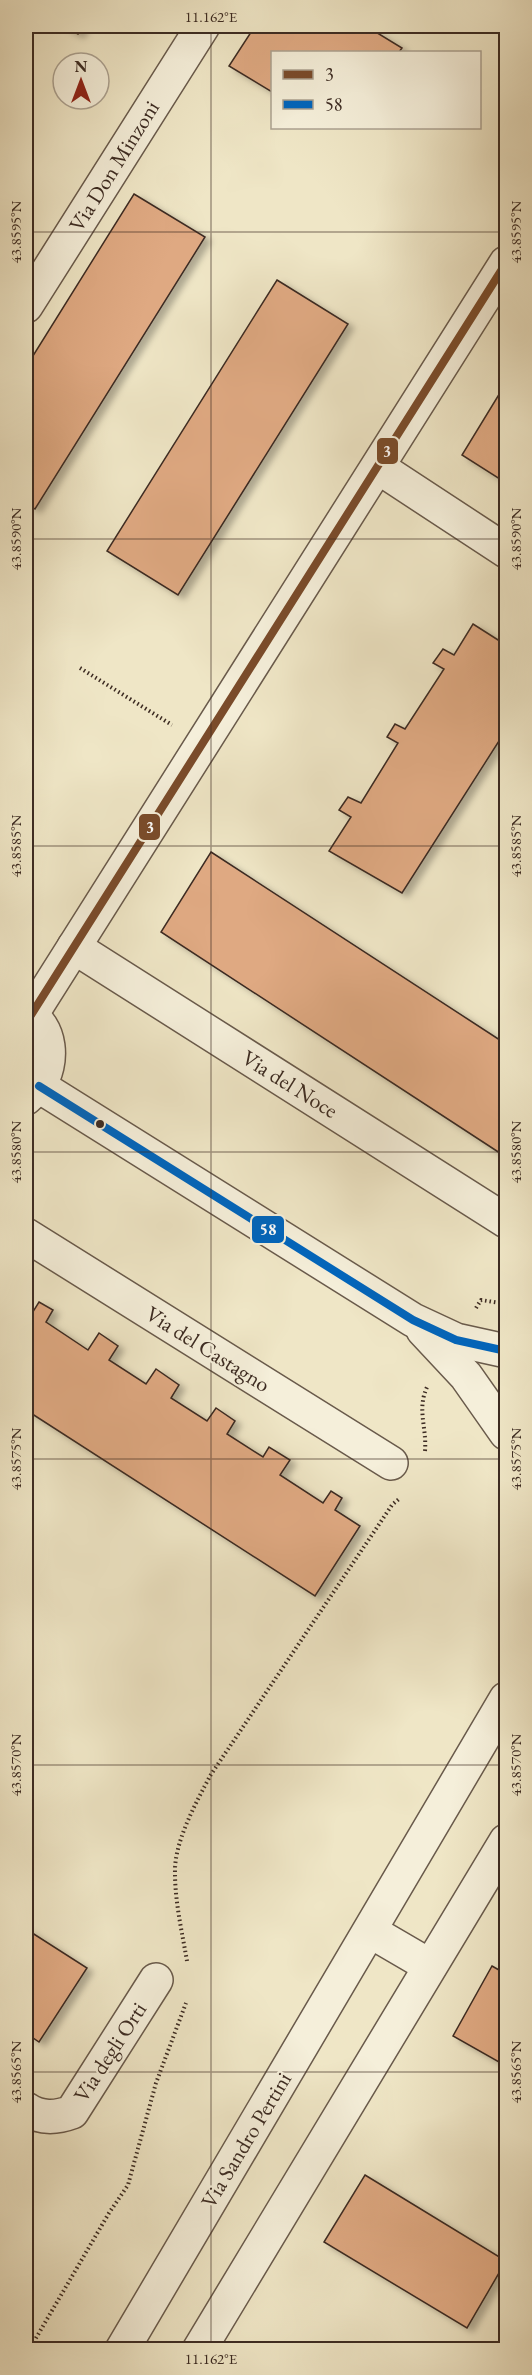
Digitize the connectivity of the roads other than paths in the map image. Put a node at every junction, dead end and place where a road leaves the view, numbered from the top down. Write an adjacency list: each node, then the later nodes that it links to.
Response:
1 (203, 26): 3 (street, Via Don Minzoni)
2 (507, 264): 4 (street)
3 (26, 306)
4 (378, 467): 5 (street); 6 (street)
5 (507, 551)
6 (74, 947): 7 (street); 9 (street, Via del Noce)
7 (28, 1014): 8 (street)
8 (32, 1092): 11 (street)
9 (507, 1221)
10 (26, 1235): 14 (street, Via del Castagno)
11 (413, 1320): 12 (street); 13 (street)
12 (507, 1352)
13 (507, 1433)
14 (391, 1463)
15 (507, 1699): 17 (street, Via Sandro Pertini)
16 (507, 1841): 18 (street)
17 (370, 1931): 18 (street); 21 (street, Via Sandro Pertini)
18 (430, 1966): 22 (street)
19 (156, 1980): 20 (street, Via degli Orti)
20 (26, 2109)
21 (122, 2349)
22 (199, 2349)

